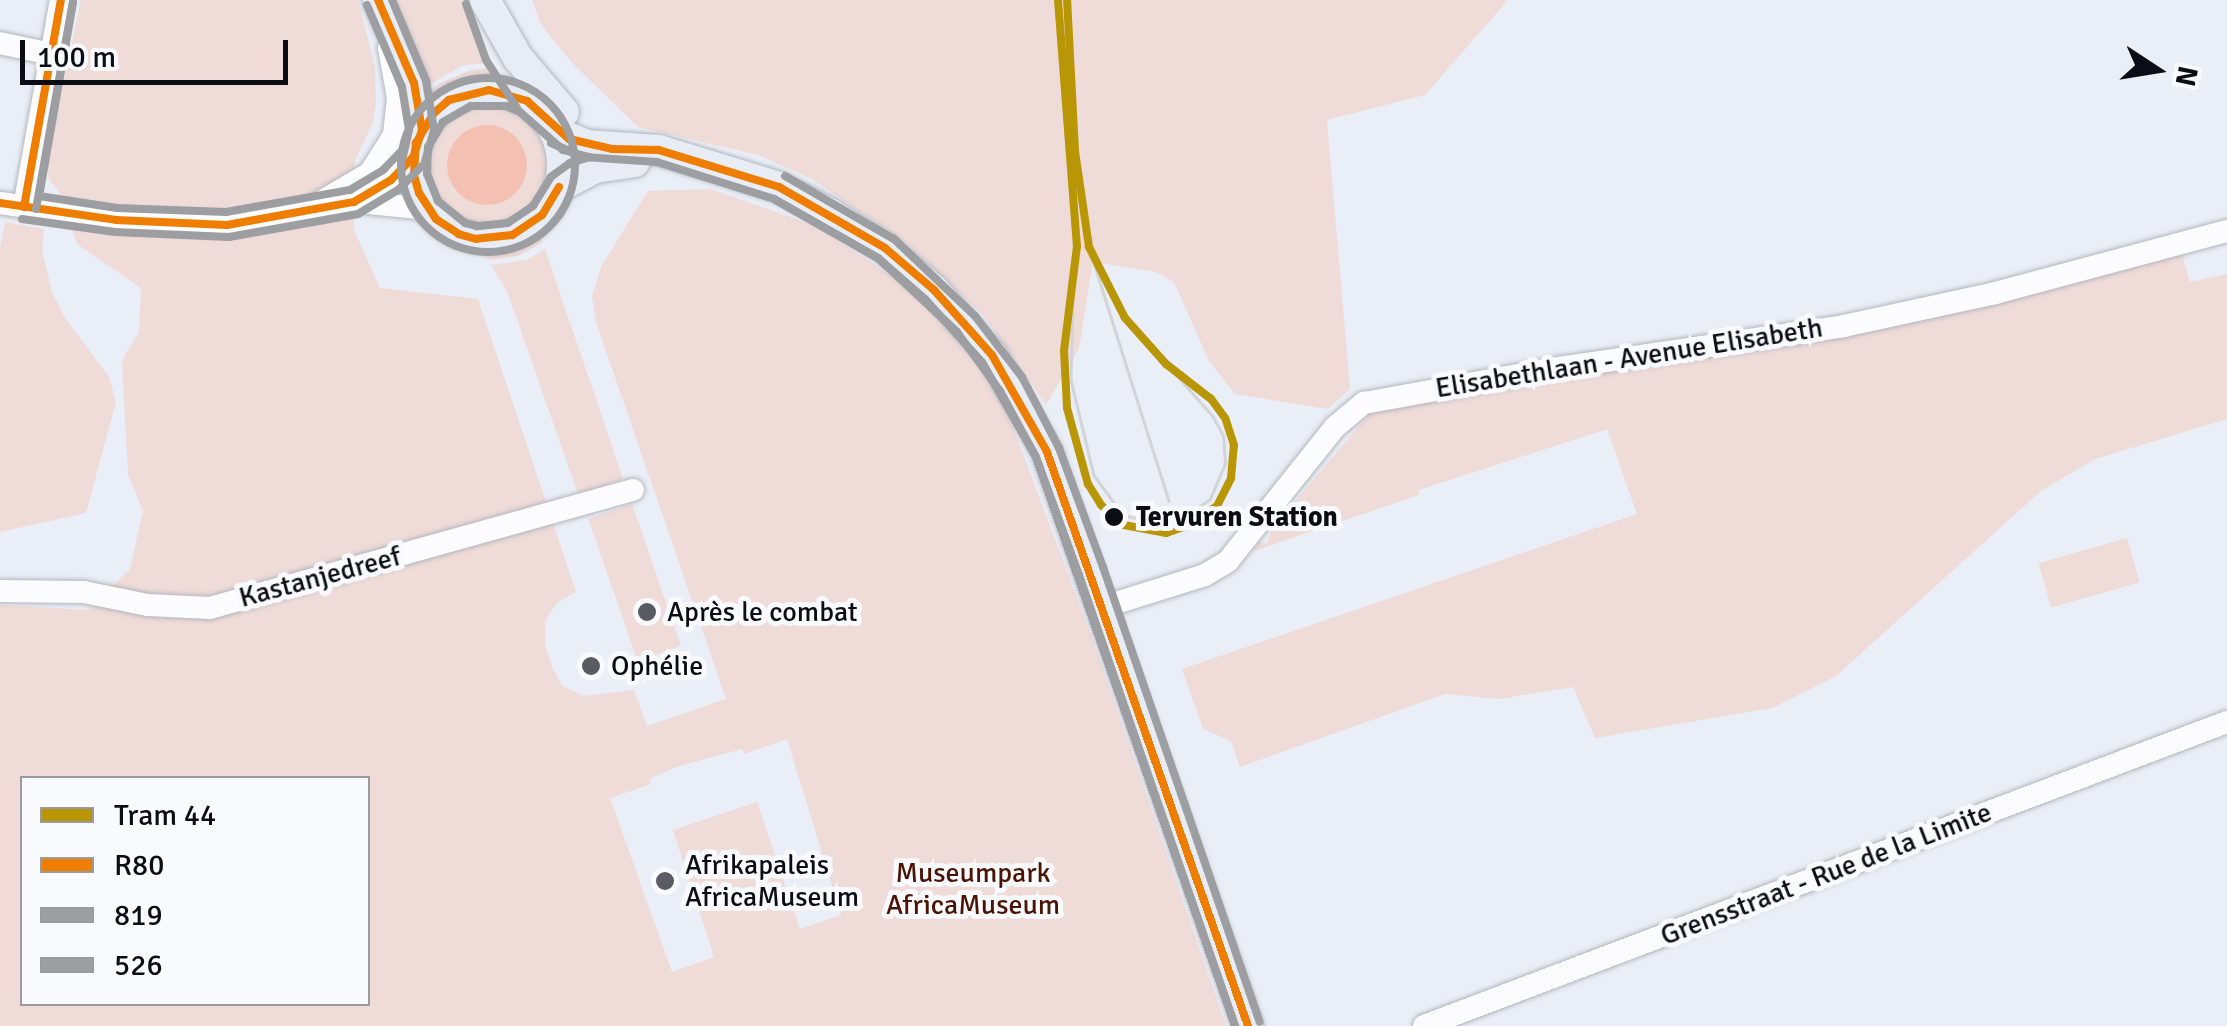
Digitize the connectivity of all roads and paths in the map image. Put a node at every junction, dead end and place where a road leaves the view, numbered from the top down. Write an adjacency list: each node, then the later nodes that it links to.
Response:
1 (61, 0): 5 (street)
2 (378, 0): 8 (main road); 15 (street)
3 (482, 0): 6 (main road); 9 (main road)
4 (0, 43): 5 (street)
5 (50, 54): 13 (street)
6 (527, 102): 7 (main road); 8 (main road)
7 (556, 132): 9 (main road); 11 (main road)
8 (418, 144): 12 (street); 14 (main road)
9 (659, 150): 10 (main road)
10 (718, 168): 11 (main road); 19 (main road)
11 (559, 187): 14 (main road)
12 (354, 202): 14 (street); 15 (street)
13 (12, 205): 15 (street)
14 (428, 209)
15 (311, 210)
16 (2227, 231): 19 (street, Elisabethlaan - Avenue Elisabeth)
17 (634, 490): 18 (street, Kastanjedreef)
18 (0, 591)
19 (1103, 607): 21 (main road)
20 (2227, 722): 22 (street, Grensstraat - Rue de la Limite)
21 (1248, 1026)
22 (1424, 1026)

